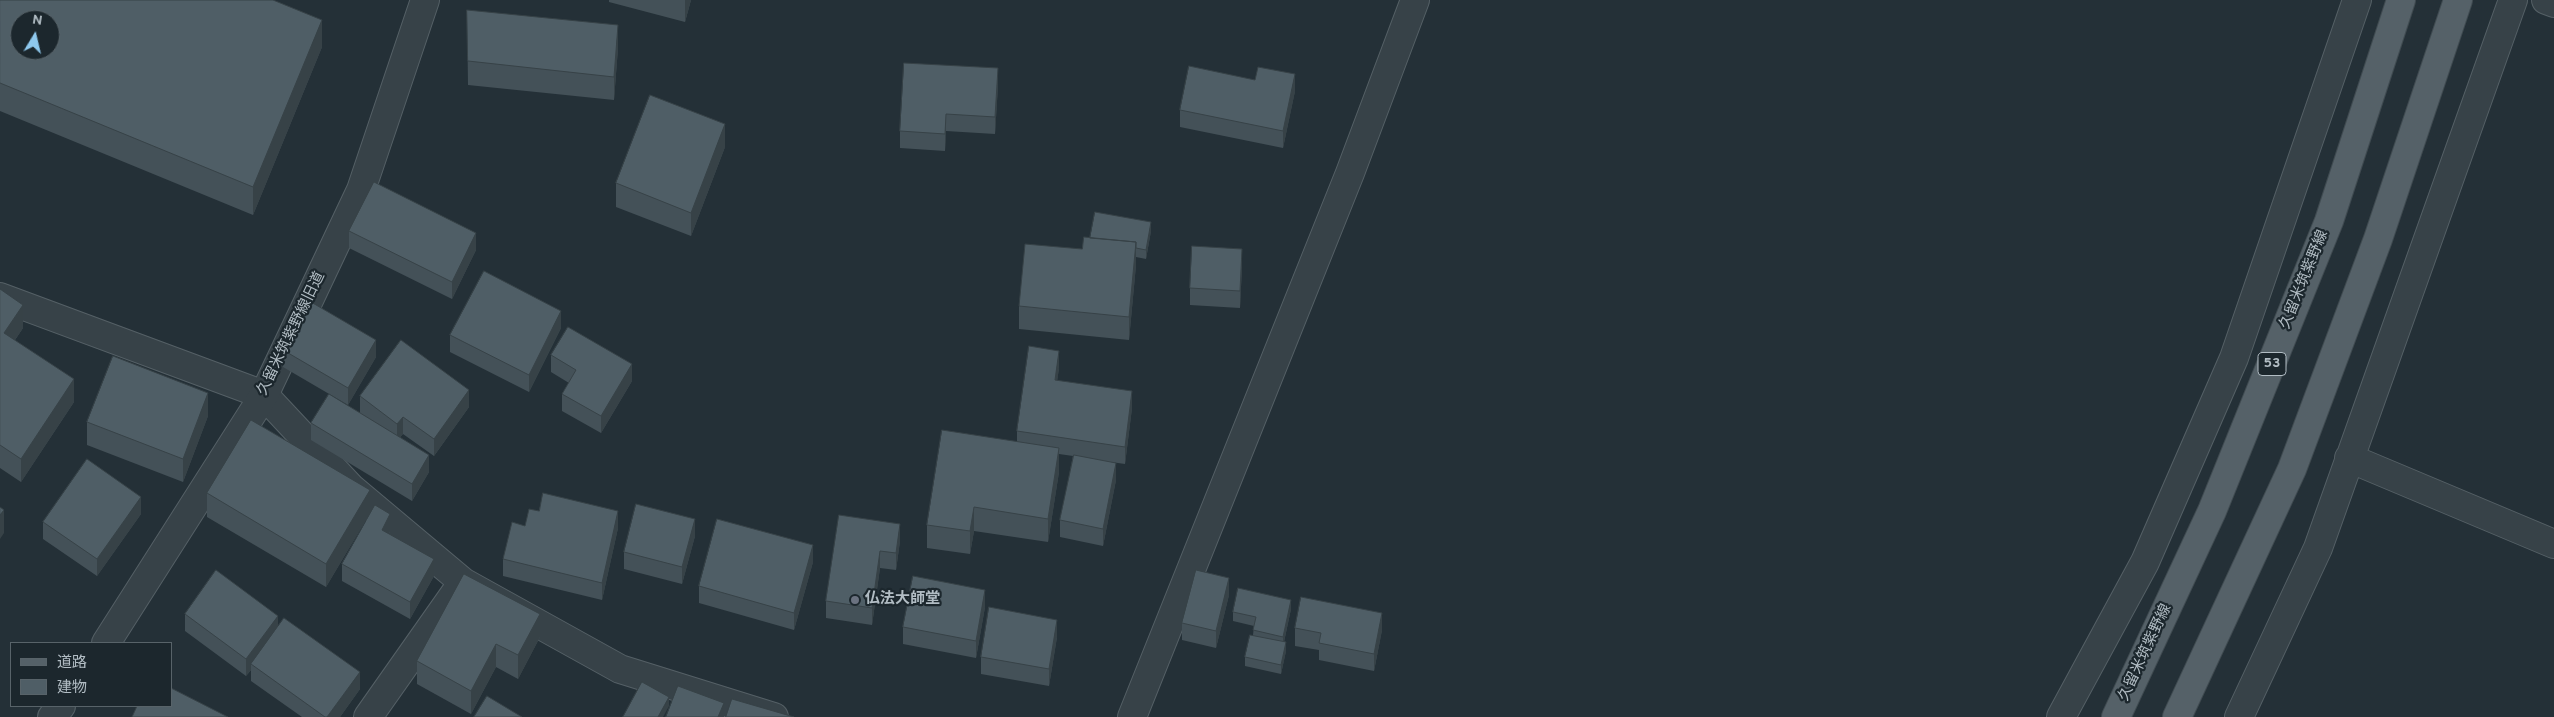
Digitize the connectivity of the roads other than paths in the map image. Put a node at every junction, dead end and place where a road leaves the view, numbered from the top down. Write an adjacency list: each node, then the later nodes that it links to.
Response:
1 (425, 0): 10 (street, 久留米筑紫野線旧道)
2 (1415, 0): 19 (street)
3 (2357, 0): 20 (street)
4 (2401, 0): 21 (main road, 久留米筑紫野線 / 53)
5 (2458, 0): 22 (main road)
6 (2513, 0): 11 (street)
7 (2546, 0): 8 (street)
8 (2554, 4)
9 (0, 297): 10 (street)
10 (264, 395): 13 (street); 14 (street, 久留米筑紫野線旧道)
11 (2348, 458): 12 (street); 23 (street)
12 (2554, 544)
13 (463, 582): 16 (street); 18 (street)
14 (107, 642)
15 (60, 707): 17 (street)
16 (371, 716)
17 (52, 717)
18 (774, 717)
19 (1132, 717)
20 (2061, 717)
21 (2116, 717)
22 (2177, 717)
23 (2239, 717)

